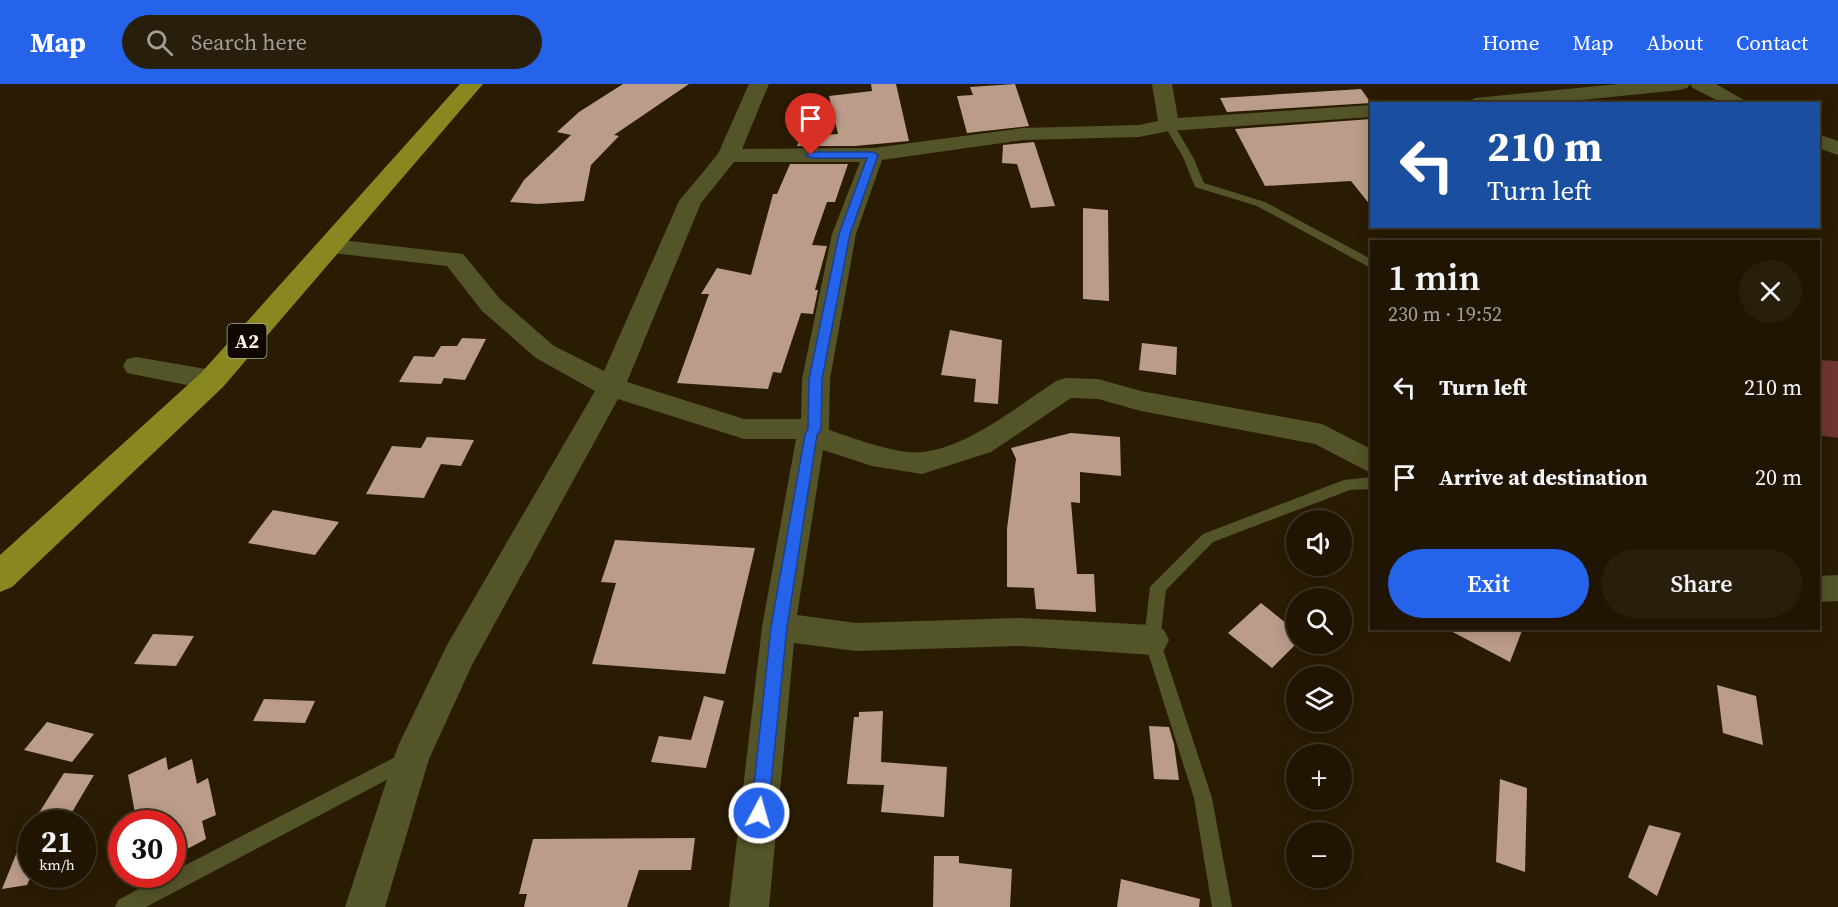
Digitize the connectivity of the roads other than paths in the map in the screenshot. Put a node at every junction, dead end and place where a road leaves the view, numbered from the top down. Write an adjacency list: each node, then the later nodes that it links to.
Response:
1 (472, 84): 14 (main road, A2)
2 (759, 84): 13 (street)
3 (1162, 84): 9 (street)
4 (1680, 84): 6 (street)
5 (1700, 84): 7 (street)
6 (1495, 102)
7 (1737, 102)
8 (1370, 111): 9 (street)
9 (1169, 125): 12 (street); 15 (lane)
10 (1820, 141): 11 (street)
11 (1838, 149)
12 (873, 155): 13 (street); 19 (street)
13 (728, 156): 18 (street)
14 (332, 246): 17 (main road, A2); 18 (street)
15 (1370, 263)
16 (136, 366): 17 (street)
17 (212, 380): 22 (main road, A2)
18 (611, 387): 19 (street); 27 (street)
19 (813, 432): 20 (street); 25 (street)
20 (1370, 461)
21 (1370, 483): 26 (lane)
22 (0, 577)
23 (1838, 588): 24 (street)
24 (1820, 589)
25 (779, 627): 26 (street); 30 (street)
26 (1152, 640): 31 (lane)
27 (411, 758): 28 (lane); 29 (street)
28 (125, 907)
29 (365, 907)
30 (749, 907)
31 (1222, 907)

